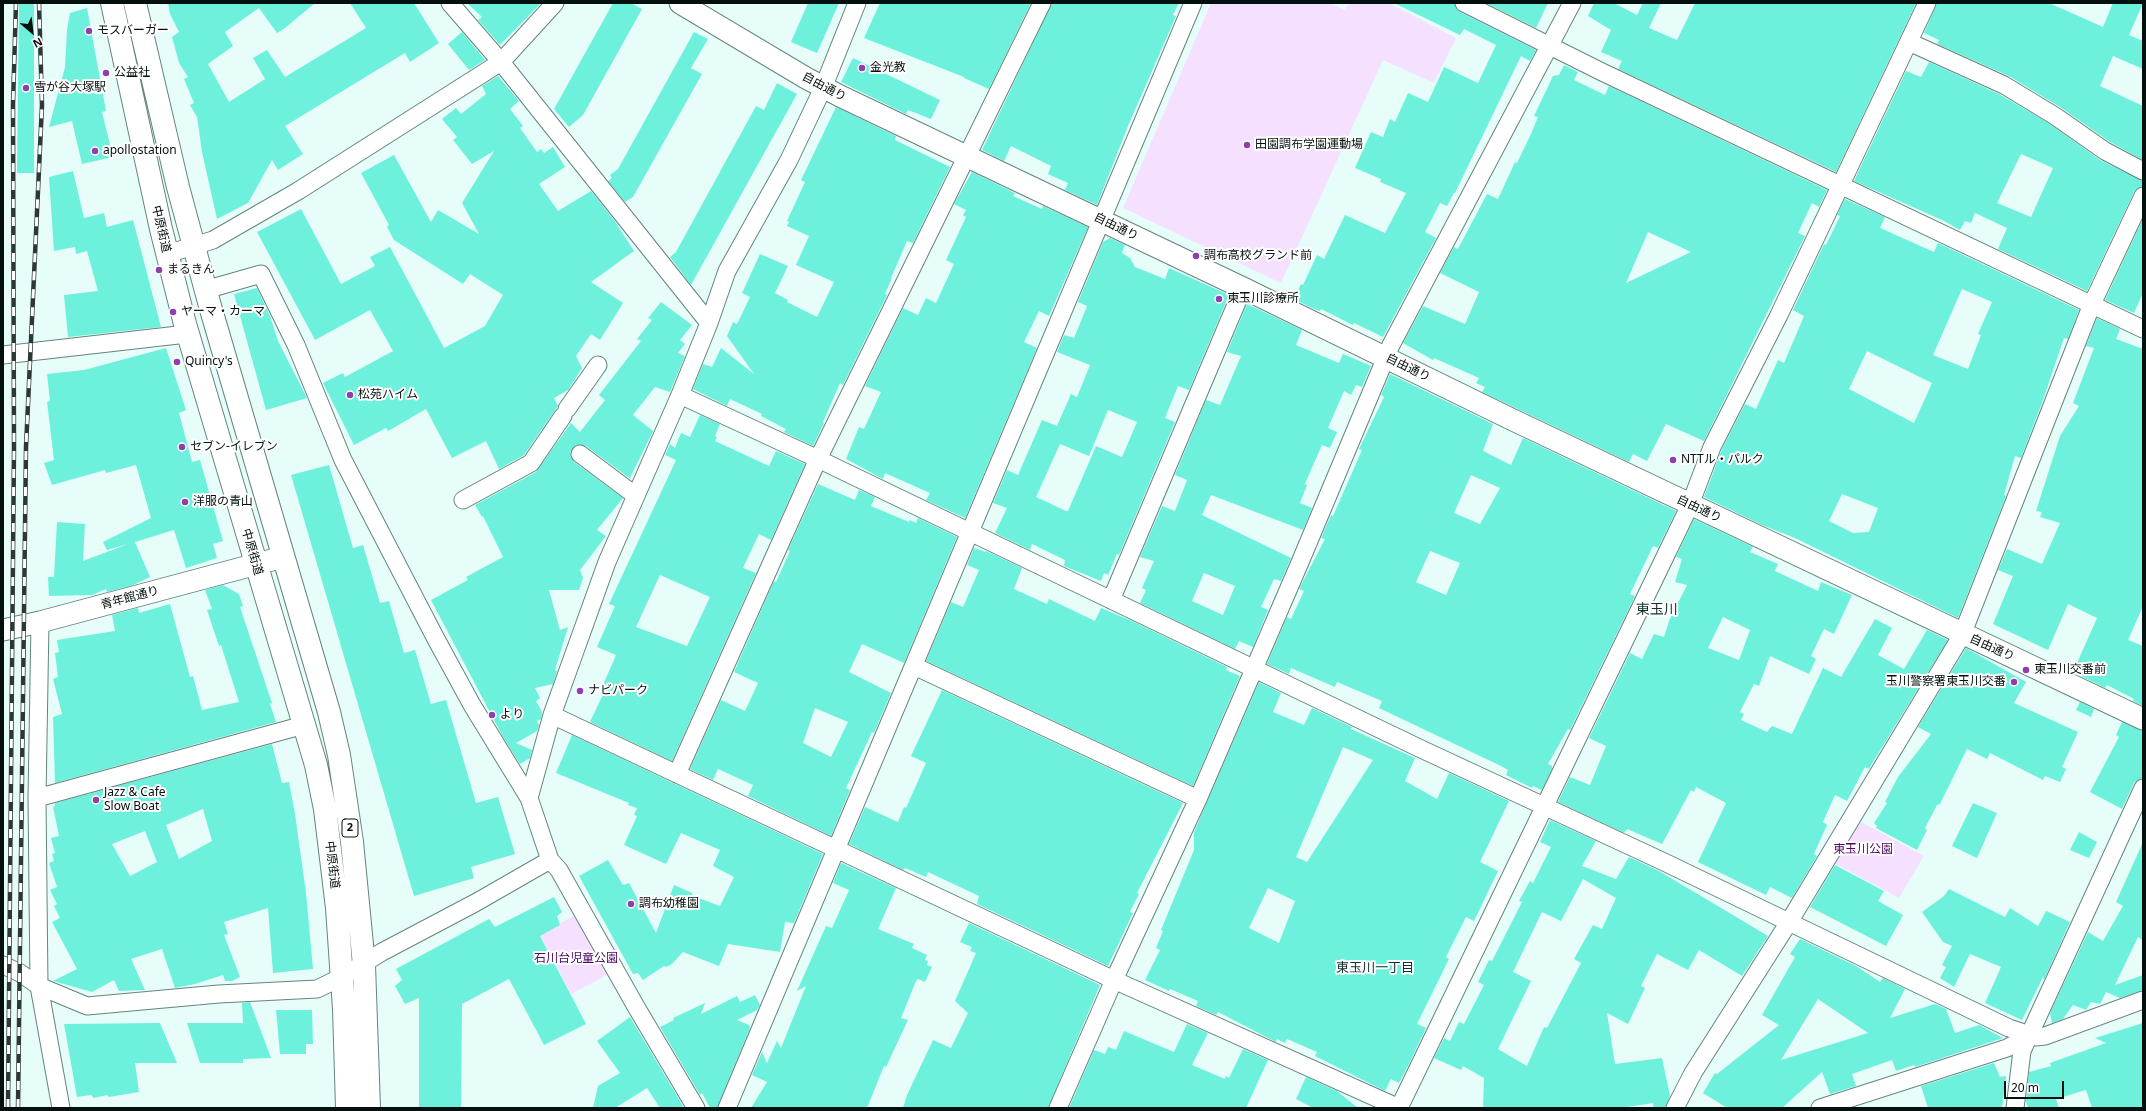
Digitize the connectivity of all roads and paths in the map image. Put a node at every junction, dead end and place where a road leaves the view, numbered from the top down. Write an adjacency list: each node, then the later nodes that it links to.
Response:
1 (112, 3): 22 (main road, 中原街道 / 2)
2 (135, 3): 21 (main road, 中原街道 / 2)
3 (450, 3): 14 (street)
4 (555, 3): 14 (street)
5 (680, 3): 15 (street, 自由通り)
6 (857, 3): 15 (street)
7 (1042, 3): 16 (street)
8 (1193, 3): 20 (street)
9 (1464, 3): 13 (street)
10 (1572, 3): 13 (street)
11 (1927, 3): 12 (street)
12 (1908, 42): 17 (street); 18 (street)
13 (1550, 46): 18 (street); 30 (street)
14 (501, 62): 21 (street); 26 (street)
15 (824, 88): 16 (street, 自由通り); 26 (street)
16 (968, 156): 20 (street, 自由通り); 34 (street)
17 (2143, 171)
18 (1841, 186): 25 (street); 37 (street)
19 (2143, 196): 25 (street)
20 (1100, 220): 23 (street, 自由通り); 38 (street)
21 (195, 247): 22 (street); 24 (main road, 中原街道 / 2)
22 (167, 254): 28 (main road, 中原街道 / 2)
23 (1243, 288): 30 (street, 自由通り); 41 (street)
24 (205, 290): 39 (main road, 中原街道 / 2); 53 (street)
25 (2092, 304): 27 (street); 44 (street)
26 (709, 323): 32 (street)
27 (2143, 329)
28 (187, 334): 29 (street); 40 (main road, 中原街道 / 2)
29 (3, 354)
30 (1385, 357): 37 (street, 自由通り); 46 (street)
31 (598, 365): 36 (street)
32 (680, 395): 34 (street); 35 (street)
33 (580, 454): 35 (street)
34 (818, 459): 38 (street); 50 (street)
35 (636, 496): 47 (street)
36 (463, 500)
37 (1690, 505): 44 (street, 自由通り); 55 (street)
38 (970, 532): 41 (street); 45 (street)
39 (283, 557): 40 (street, 青年館通り); 59 (main road, 中原街道 / 2)
40 (256, 564): 42 (street, 青年館通り); 49 (main road, 中原街道 / 2)
41 (1111, 600): 46 (street)
42 (40, 622): 43 (street, 青年館通り); 52 (street)
43 (3, 630)
44 (1962, 635): 48 (street, 自由通り); 58 (street)
45 (914, 666): 54 (street); 56 (street)
46 (1254, 669): 54 (street); 55 (street)
47 (552, 715): 50 (street); 53 (street)
48 (2143, 719)
49 (304, 725): 52 (street); 61 (main road, 中原街道 / 2)
50 (677, 774): 56 (street)
51 (2143, 788): 65 (street)
52 (37, 798): 63 (street)
53 (529, 798): 57 (street)
54 (1198, 799): 62 (street)
55 (1544, 806): 58 (street); 62 (street)
56 (837, 851): 62 (street); 70 (street)
57 (550, 860): 59 (street); 69 (street)
58 (1789, 922): 65 (street); 72 (street)
59 (364, 964): 61 (street); 68 (main road, 中原街道 / 2)
60 (3, 965): 63 (street)
61 (342, 977): 63 (street); 67 (main road, 中原街道 / 2)
62 (1114, 980): 71 (street)
63 (39, 986): 66 (street)
64 (2143, 1000): 65 (street)
65 (2030, 1036): 73 (street); 74 (street)
66 (61, 1108)
67 (347, 1108)
68 (369, 1108)
69 (696, 1108)
70 (727, 1108)
71 (1058, 1108)
72 (1675, 1108)
73 (1820, 1108)
74 (2015, 1108)

